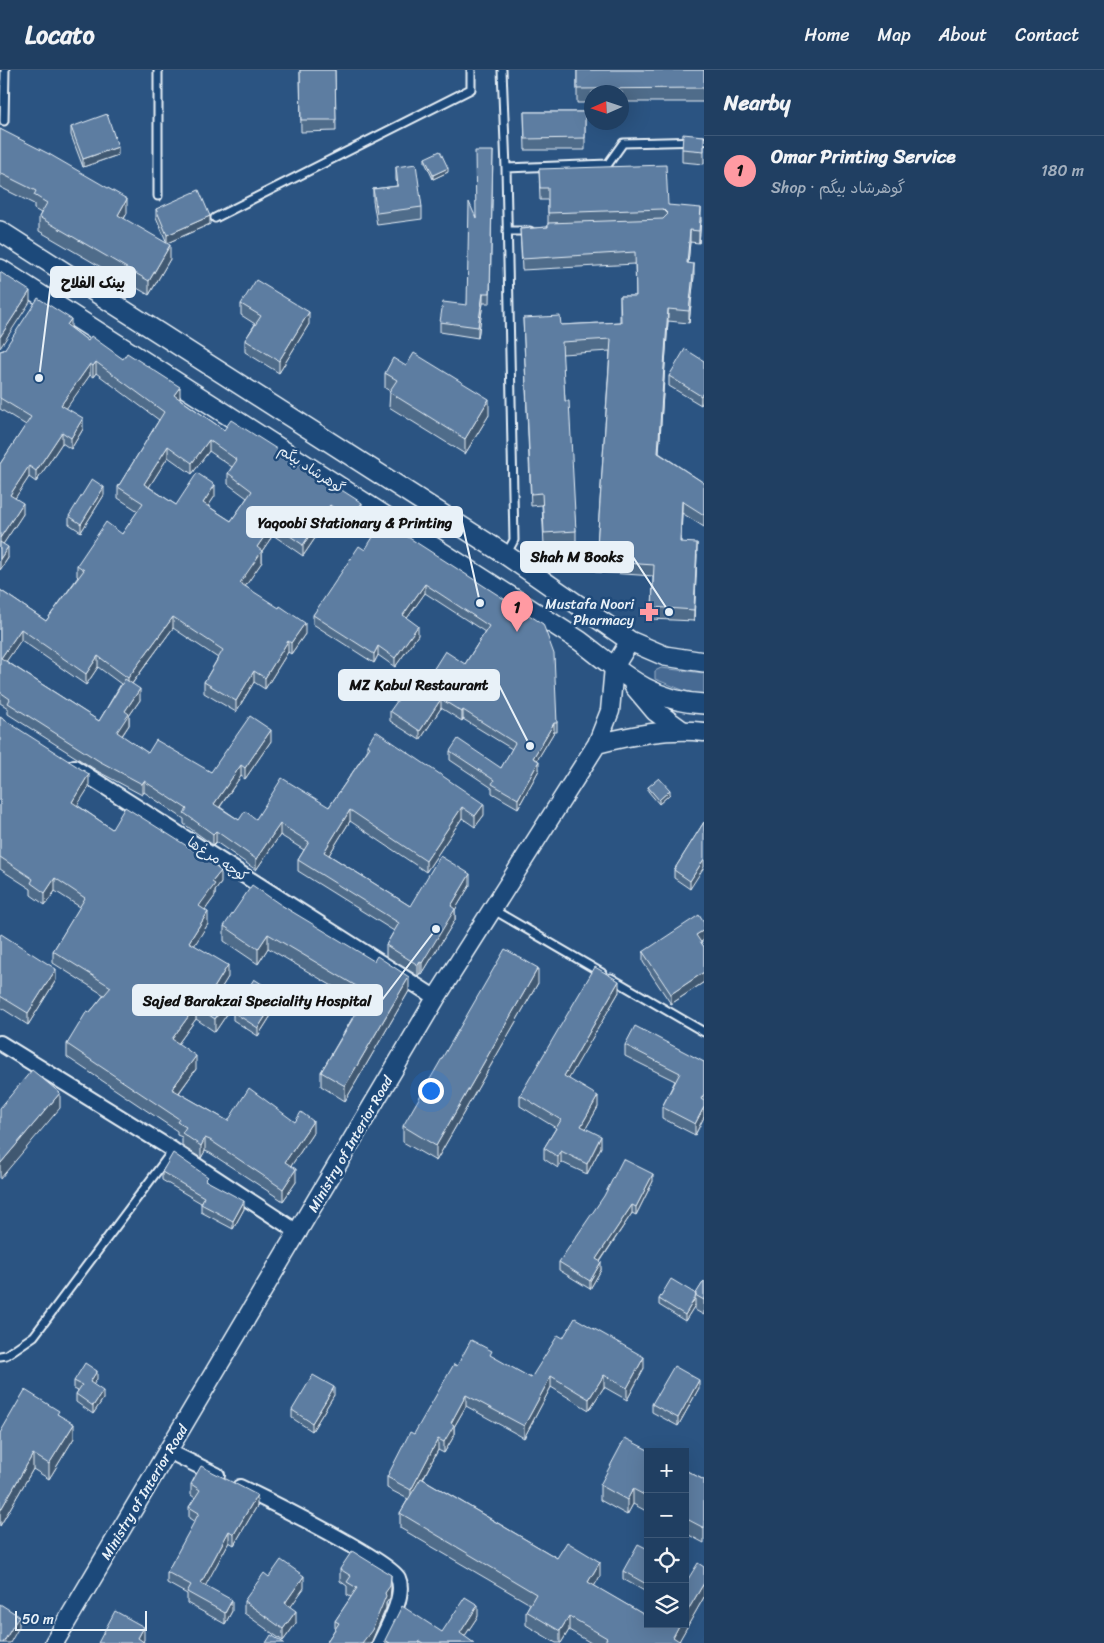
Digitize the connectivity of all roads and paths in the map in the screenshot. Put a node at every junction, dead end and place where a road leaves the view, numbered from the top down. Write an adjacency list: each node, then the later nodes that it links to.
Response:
1 (5, 70): 5 (lane)
2 (158, 70): 8 (lane)
3 (472, 70): 9 (lane)
4 (502, 70): 7 (lane)
5 (4, 121)
6 (704, 141): 7 (lane)
7 (506, 168): 12 (lane)
8 (158, 196)
9 (214, 218)
10 (0, 230): 14 (main road)
11 (536, 230): 12 (lane)
12 (507, 232): 14 (lane)
13 (0, 268): 17 (main road, گوهرشاد بیگم)
14 (506, 555): 15 (main road)
15 (630, 640): 16 (main road); 17 (street, Ministry of Interior Road)
16 (704, 662)
17 (620, 672): 18 (main road, گوهرشاد بیگم); 19 (main road); 21 (street, Ministry of Interior Road)
18 (704, 704)
19 (681, 730): 20 (street); 21 (street)
20 (704, 732)
21 (598, 744): 23 (street, Ministry of Interior Road)
22 (59, 757): 24 (street, کوچه مرغ‌ها)
23 (492, 909): 24 (street, Ministry of Interior Road); 25 (lane)
24 (436, 998): 28 (street, Ministry of Interior Road)
25 (704, 1032)
26 (0, 1043): 27 (street)
27 (173, 1150): 28 (street); 29 (lane)
28 (299, 1233): 30 (street, Ministry of Interior Road)
29 (0, 1356)
30 (168, 1451): 31 (street, Ministry of Interior Road); 32 (street)
31 (59, 1641)
32 (380, 1643)

